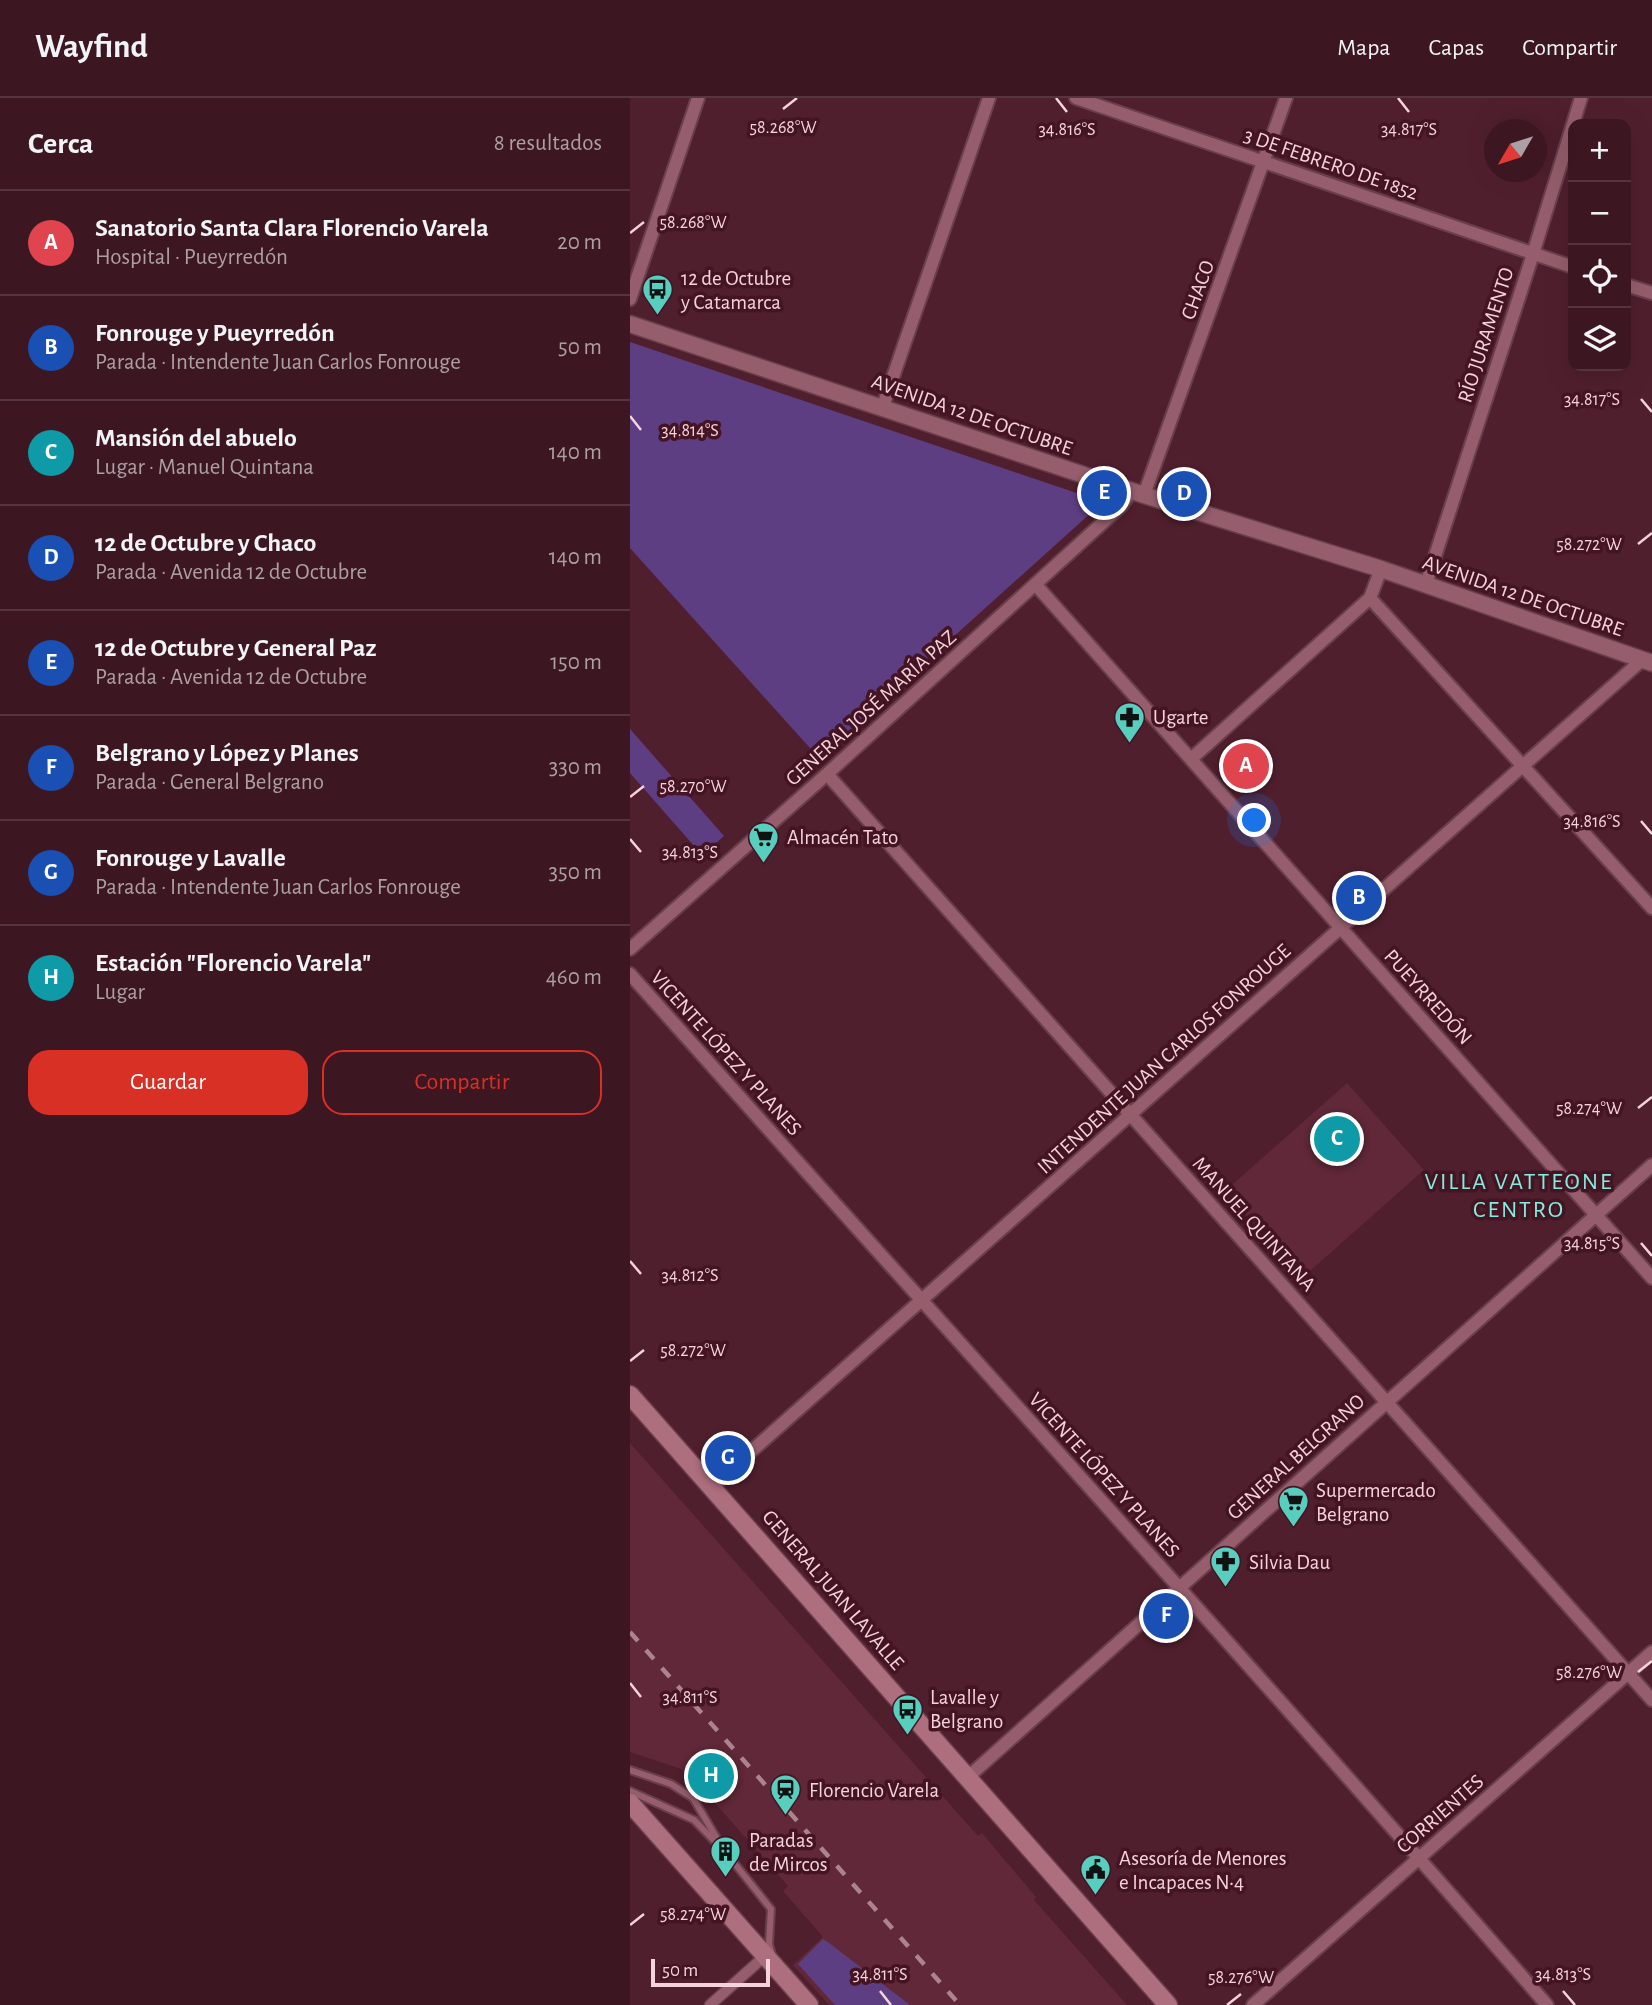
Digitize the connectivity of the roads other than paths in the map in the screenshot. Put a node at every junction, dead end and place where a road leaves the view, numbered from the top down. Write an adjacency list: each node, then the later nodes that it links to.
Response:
1 (698, 98): 11 (street)
2 (989, 98): 13 (street)
3 (1076, 98): 6 (street, 3 DE FEBRERO DE 1852)
4 (1286, 98): 6 (street, CHACO)
5 (1581, 98): 7 (street, RÍO JURAMENTO)
6 (1265, 161): 7 (street, 3 DE FEBRERO DE 1852); 14 (street, CHACO)
7 (1533, 254): 8 (street, 3 DE FEBRERO DE 1852); 16 (street, RÍO JURAMENTO)
8 (1568, 265)
9 (1631, 287): 10 (street)
10 (1652, 293)
11 (630, 299)
12 (630, 324): 13 (street, AVENIDA 12 DE OCTUBRE)
13 (883, 406): 14 (street, AVENIDA 12 DE OCTUBRE)
14 (1138, 493): 15 (street, AVENIDA 12 DE OCTUBRE); 17 (street, GENERAL JOSÉ MARÍA PAZ)
15 (1381, 569): 16 (street, AVENIDA 12 DE OCTUBRE); 18 (street)
16 (1426, 584): 19 (street, AVENIDA 12 DE OCTUBRE)
17 (1036, 585): 20 (street, PUEYRREDÓN); 22 (street, GENERAL JOSÉ MARÍA PAZ)
18 (1370, 598): 20 (street); 21 (street)
19 (1647, 662): 21 (street, INTENDENTE JUAN CARLOS FONROUGE)
20 (1191, 759): 24 (street, PUEYRREDÓN)
21 (1522, 766): 23 (street); 24 (street, INTENDENTE JUAN CARLOS FONROUGE)
22 (827, 774): 25 (street, GENERAL JOSÉ MARÍA PAZ); 27 (street, MANUEL QUINTANA)
23 (1652, 908)
24 (1341, 928): 27 (street, INTENDENTE JUAN CARLOS FONROUGE); 29 (street, PUEYRREDÓN)
25 (630, 949)
26 (630, 974): 31 (street, VICENTE LÓPEZ Y PLANES)
27 (1131, 1115): 31 (street, INTENDENTE JUAN CARLOS FONROUGE); 33 (street, MANUEL QUINTANA)
28 (1652, 1165): 29 (street, GENERAL BELGRANO)
29 (1596, 1215): 30 (street, PUEYRREDÓN); 33 (street, GENERAL BELGRANO)
30 (1652, 1278)
31 (921, 1302): 34 (street, INTENDENTE JUAN CARLOS FONROUGE); 35 (street, VICENTE LÓPEZ Y PLANES)
32 (630, 1395): 34 (main road, GENERAL JUAN LAVALLE)
33 (1386, 1402): 35 (street, GENERAL BELGRANO); 37 (street, MANUEL QUINTANA)
34 (711, 1487): 40 (main road, GENERAL JUAN LAVALLE)
35 (1180, 1587): 40 (street, GENERAL BELGRANO); 44 (street, VICENTE LÓPEZ Y PLANES)
36 (1652, 1652): 37 (street, CORRIENTES)
37 (1628, 1673): 38 (street, MANUEL QUINTANA); 44 (street, CORRIENTES)
38 (1652, 1700)
39 (630, 1770): 43 (lane)
40 (967, 1777): 49 (main road, GENERAL JUAN LAVALLE)
41 (630, 1790): 43 (lane)
42 (630, 1804): 45 (main road)
43 (727, 1854): 46 (lane)
44 (1419, 1858): 50 (street, CORRIENTES); 51 (street, VICENTE LÓPEZ Y PLANES)
45 (766, 1955): 46 (main road); 47 (street)
46 (778, 1970): 48 (main road)
47 (710, 2005)
48 (809, 2005)
49 (1168, 2005)
50 (1253, 2005)
51 (1547, 2005)

